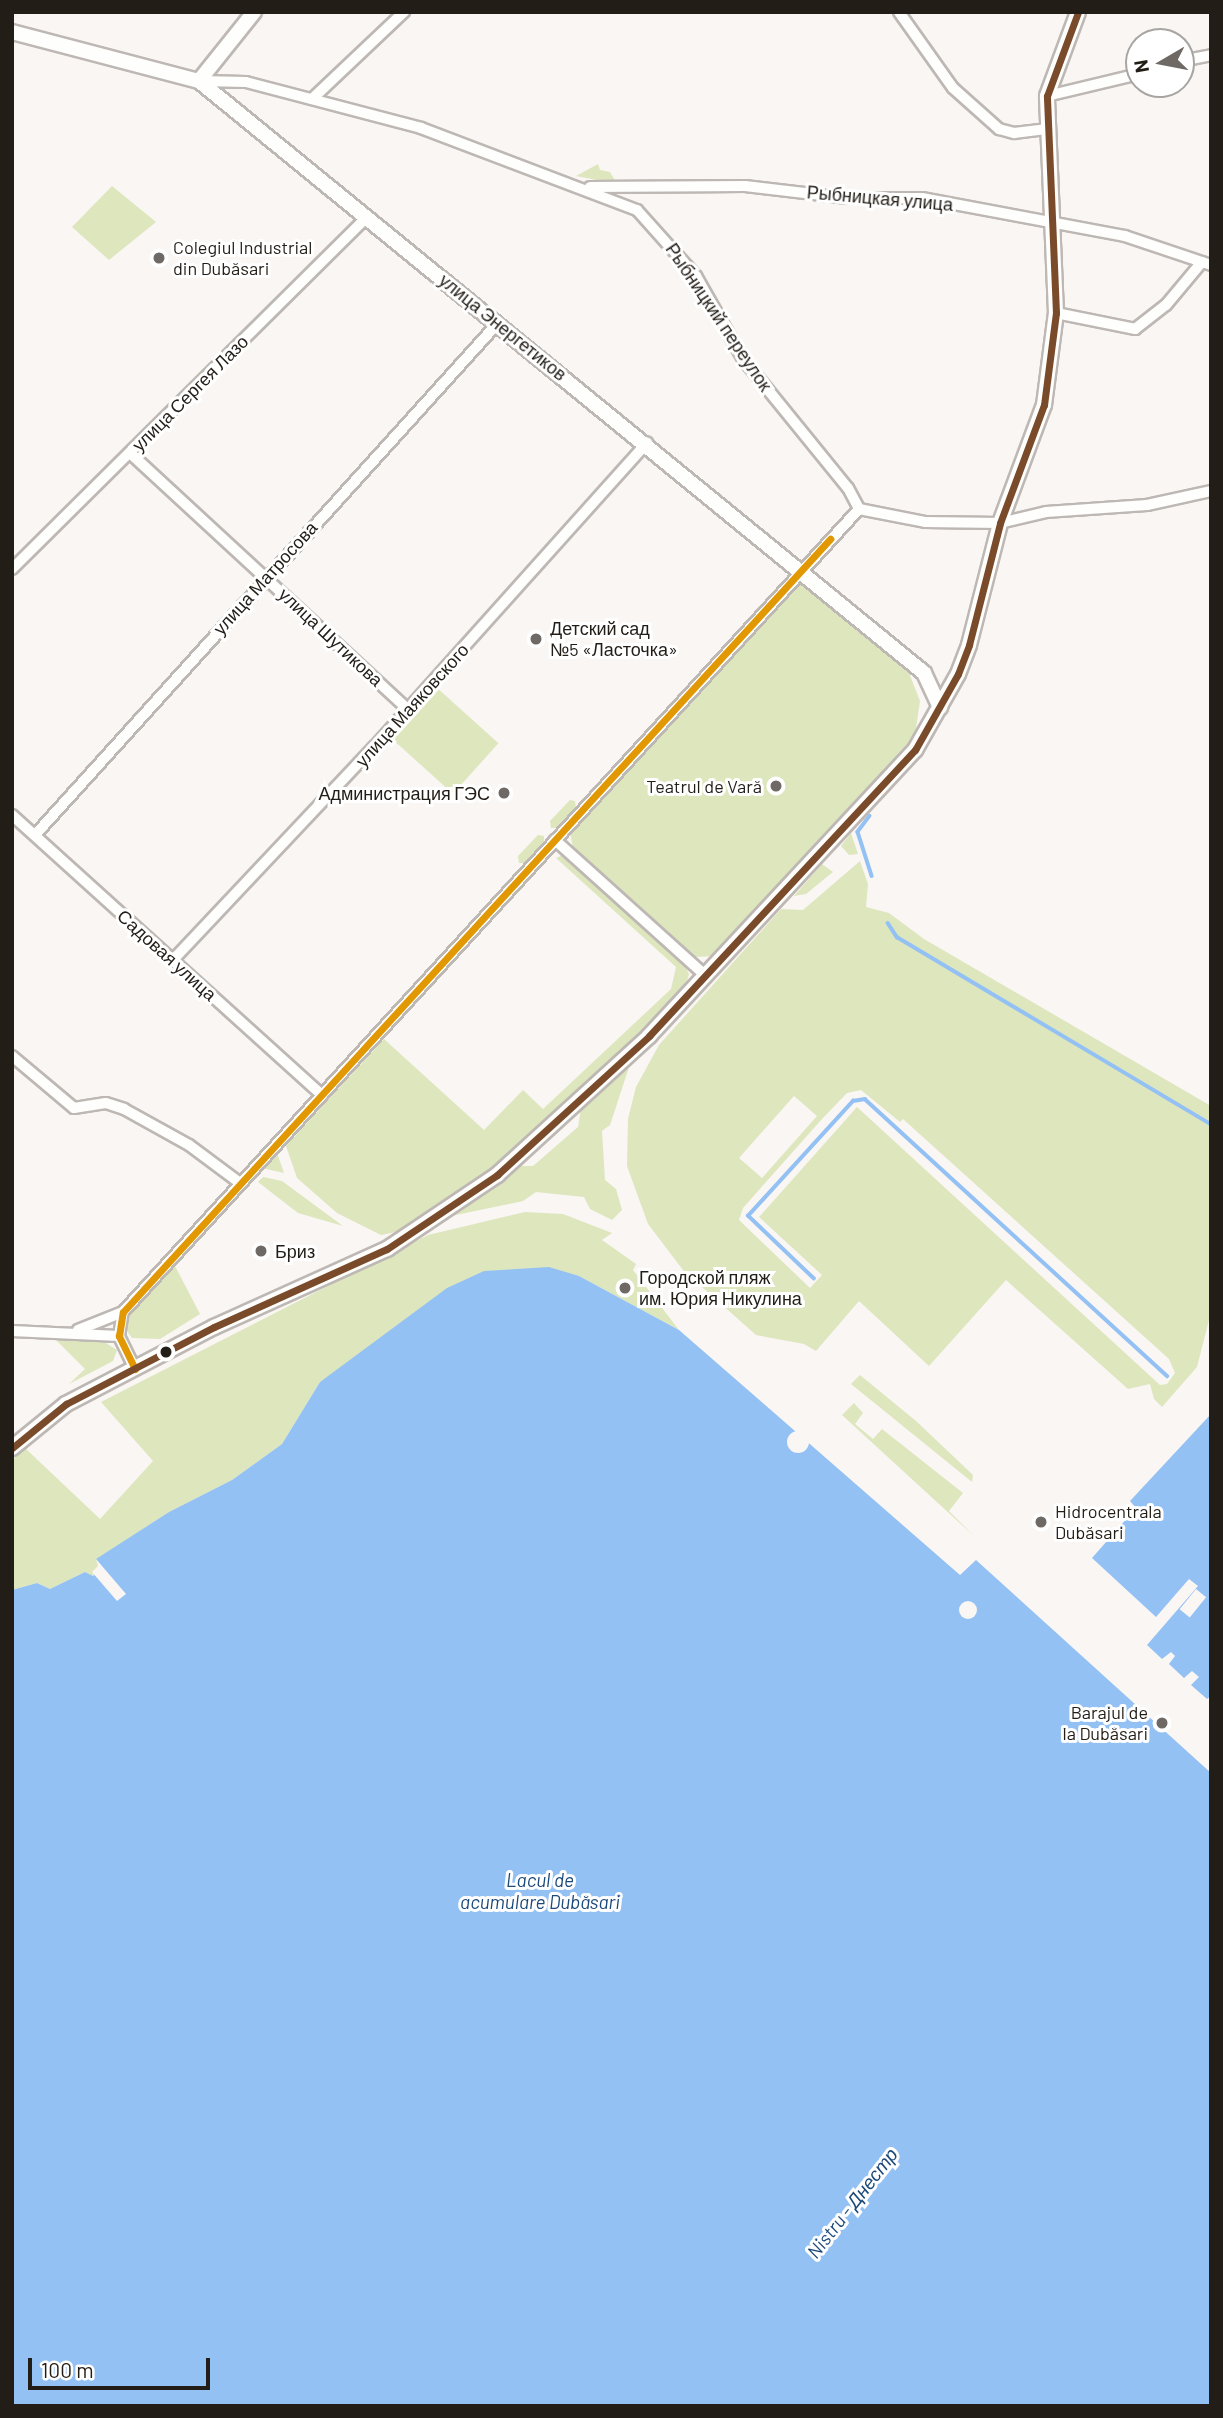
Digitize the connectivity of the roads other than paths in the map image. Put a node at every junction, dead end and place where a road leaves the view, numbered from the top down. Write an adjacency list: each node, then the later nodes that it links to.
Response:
1 (254, 12): 7 (street)
2 (404, 12): 9 (street)
3 (899, 12): 10 (street)
4 (1079, 12): 8 (street)
5 (12, 32): 7 (street, улица Энергетиков)
6 (1125, 77): 8 (street)
7 (199, 81): 9 (street, Рыбницкий переулок); 12 (street, улица Энергетиков)
8 (1046, 96): 10 (street)
9 (312, 99): 11 (street, Рыбницкий переулок)
10 (1046, 130): 13 (street)
11 (585, 187): 13 (street, Рыбницкая улица); 20 (street, Рыбницкий переулок)
12 (368, 216): 16 (street, улица Энергетиков); 18 (street, улица Сергея Лазо)
13 (1054, 223): 14 (street, Рыбницкая улица); 15 (street)
14 (1207, 263): 15 (street)
15 (1056, 313): 21 (street)
16 (498, 324): 17 (street, улица Энергетиков); 24 (street, улица Матросова)
17 (647, 443): 23 (street, улица Энергетиков); 26 (street, улица Маяковского)
18 (130, 453): 22 (street, улица Сергея Лазо); 24 (street, улица Шутикова)
19 (1211, 491): 21 (street)
20 (859, 509): 21 (street); 23 (street)
21 (1000, 523): 25 (street)
22 (12, 569)
23 (801, 570): 25 (street, улица Энергетиков); 29 (street)
24 (267, 577): 26 (street, улица Шутикова); 28 (street, улица Матросова)
25 (940, 708): 31 (street)
26 (407, 709): 30 (street, улица Маяковского)
27 (12, 815): 28 (street, Садовая улица)
28 (35, 835): 30 (street, Садовая улица)
29 (555, 840): 31 (street); 33 (street)
30 (172, 961): 33 (street, Садовая улица)
31 (706, 976): 39 (street)
32 (12, 1056): 34 (street)
33 (322, 1095): 34 (street)
34 (240, 1183): 35 (street)
35 (123, 1312): 37 (street); 38 (street)
36 (12, 1331): 37 (street)
37 (75, 1331): 38 (street)
38 (119, 1336): 39 (street)
39 (135, 1369): 40 (street)
40 (12, 1448)

